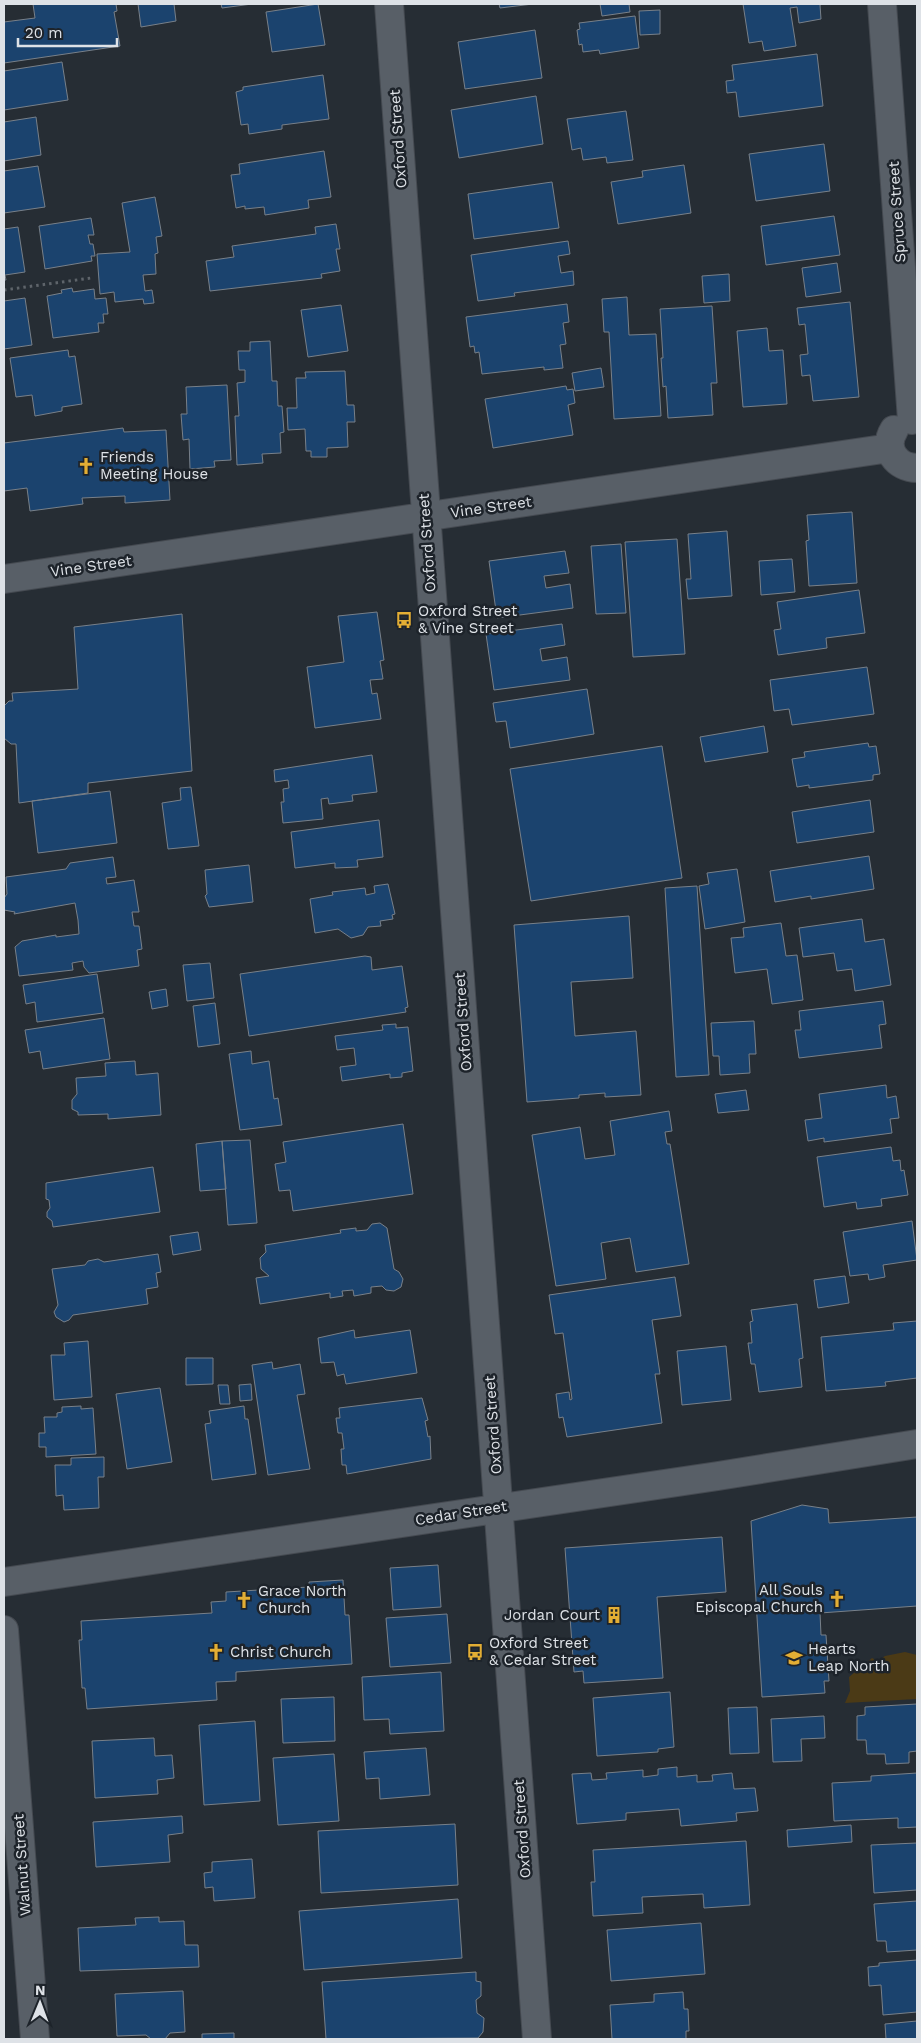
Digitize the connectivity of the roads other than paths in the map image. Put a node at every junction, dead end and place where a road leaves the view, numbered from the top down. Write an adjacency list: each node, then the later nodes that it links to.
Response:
1 (389, 4): 6 (street, Oxford Street)
2 (882, 4): 3 (street, Spruce Street)
3 (915, 420): 4 (street)
4 (890, 448): 5 (street); 6 (street, Vine Street)
5 (917, 474)
6 (425, 516): 7 (street, Vine Street); 9 (street, Oxford Street)
7 (4, 579)
8 (917, 1444): 9 (street, Cedar Street)
9 (499, 1507): 10 (street, Cedar Street); 13 (street, Oxford Street)
10 (4, 1582)
11 (4, 1630): 12 (street, Walnut Street)
12 (35, 2039)
13 (537, 2039)

